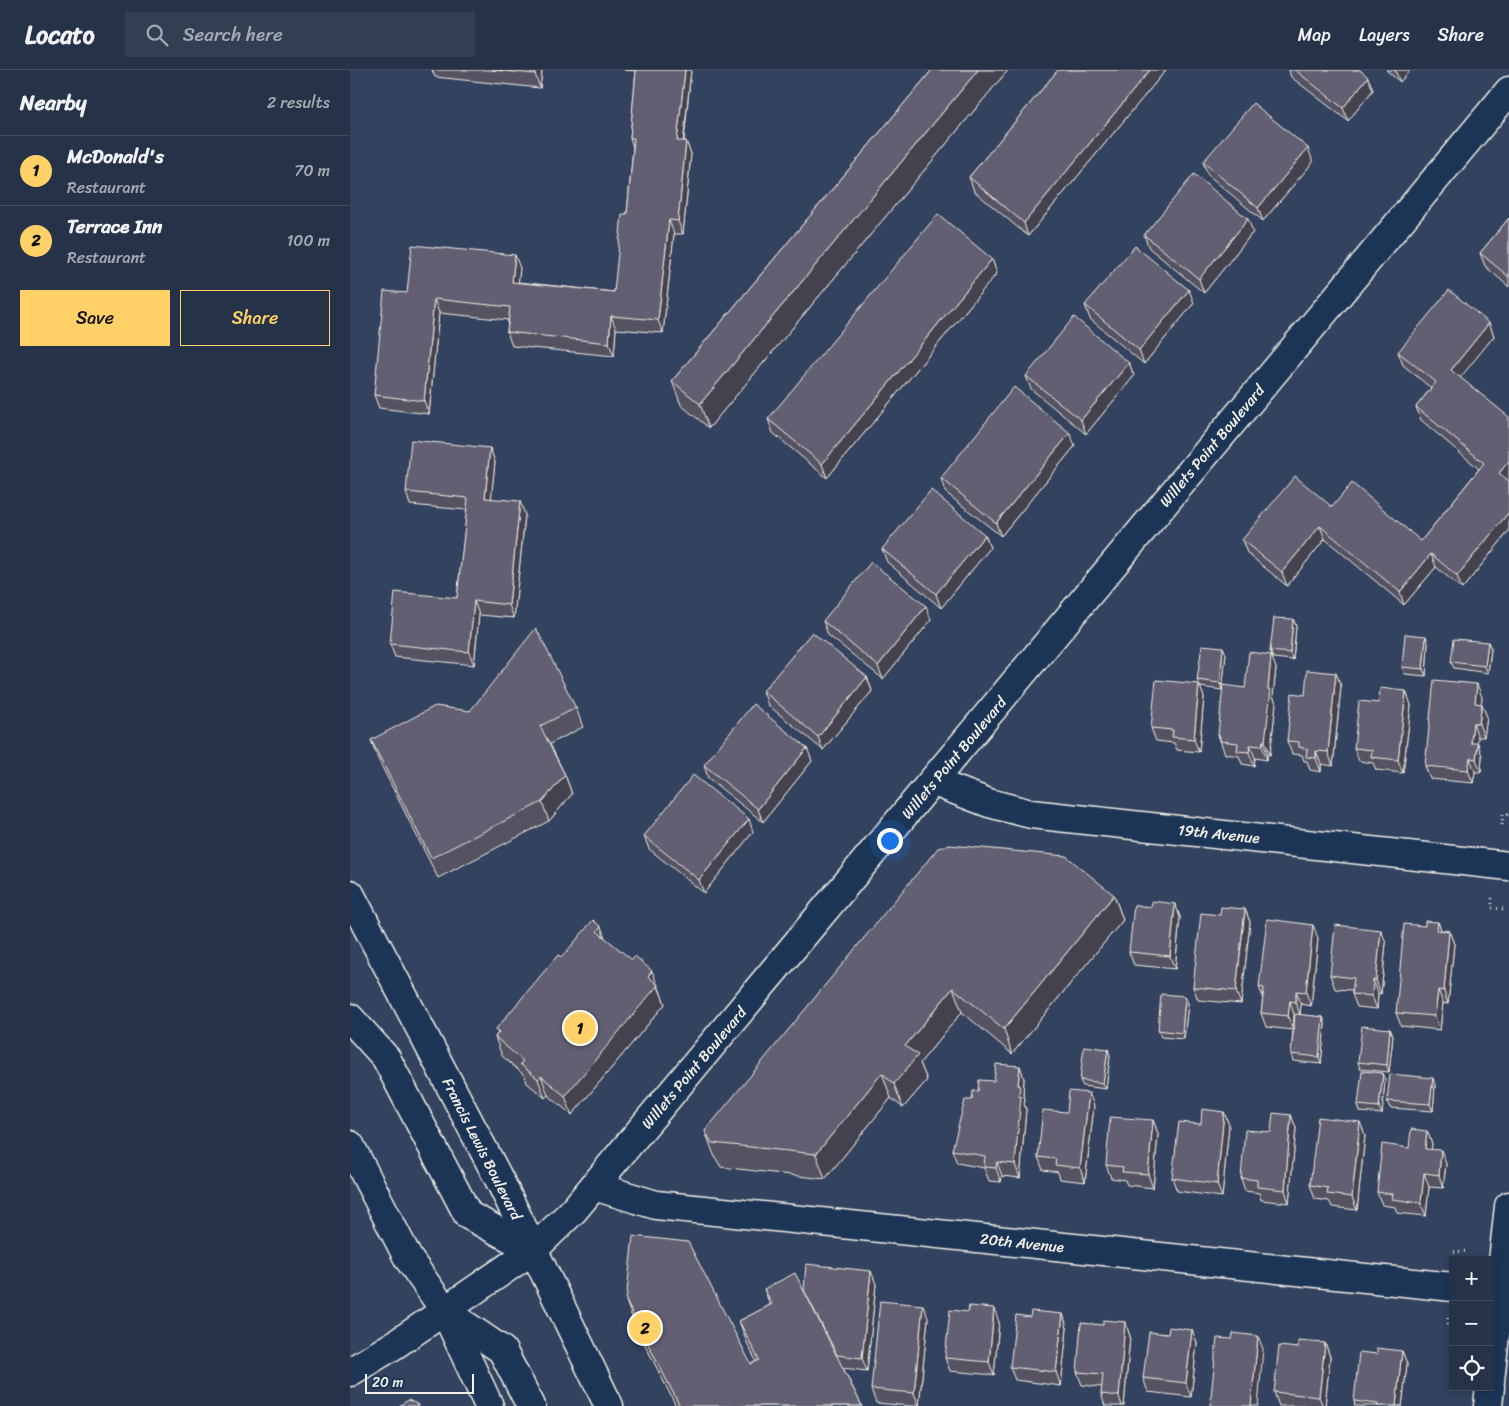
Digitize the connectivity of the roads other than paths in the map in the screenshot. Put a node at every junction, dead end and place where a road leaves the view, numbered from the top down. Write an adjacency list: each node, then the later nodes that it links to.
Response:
1 (1509, 91): 2 (street, Willets Point Boulevard)
2 (934, 782): 3 (street, 19th Avenue); 7 (street, Willets Point Boulevard)
3 (1509, 866)
4 (350, 894): 9 (street, Francis Lewis Boulevard)
5 (350, 1018): 9 (street)
6 (350, 1145): 12 (street)
7 (594, 1186): 9 (street, Willets Point Boulevard); 10 (street, 20th Avenue)
8 (1509, 1206): 11 (street)
9 (533, 1250): 12 (street, Willets Point Boulevard); 18 (street, Francis Lewis Boulevard)
10 (1449, 1287)
11 (1500, 1293): 13 (street)
12 (445, 1311): 14 (street, Willets Point Boulevard); 16 (street); 17 (street)
13 (1494, 1346)
14 (350, 1372)
15 (1490, 1391): 19 (street)
16 (489, 1406)
17 (531, 1406)
18 (609, 1406)
19 (1488, 1406)

